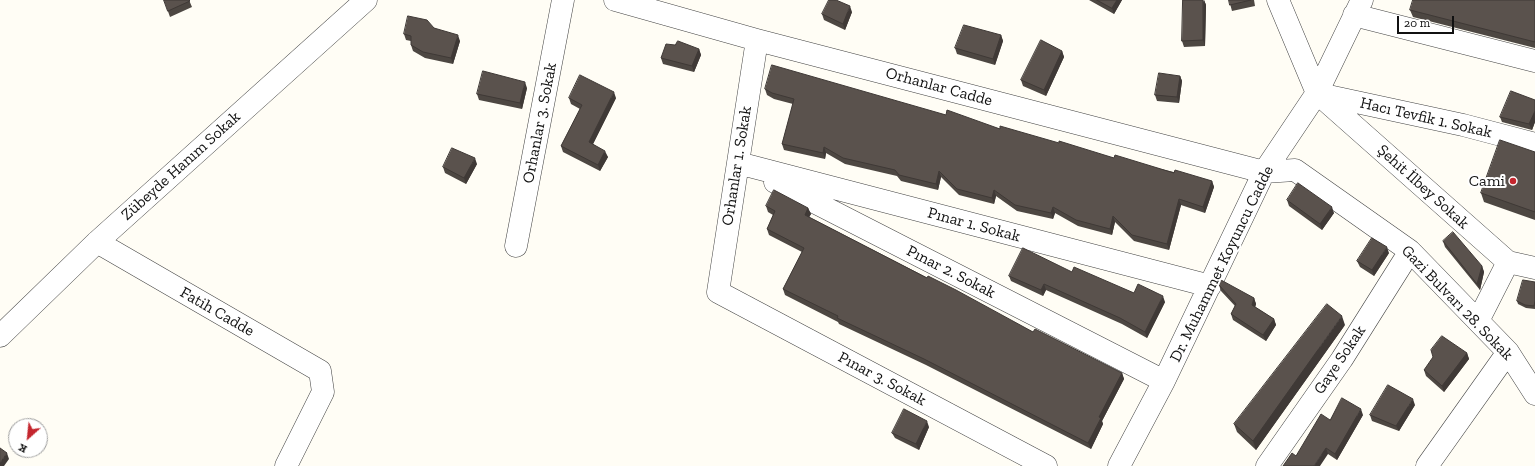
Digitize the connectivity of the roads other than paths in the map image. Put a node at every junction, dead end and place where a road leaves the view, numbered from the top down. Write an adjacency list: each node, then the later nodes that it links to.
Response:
1 (366, 0): 12 (street, Zübeyde Hanım Sokak)
2 (563, 0): 13 (street, Orhanlar 3. Sokak)
3 (615, 0): 6 (street, Orhanlar Cadde)
4 (1278, 0): 8 (street)
5 (1358, 7): 7 (street); 8 (street, Dr. Muhammet Koyuncu Cadde)
6 (757, 40): 10 (street, Orhanlar 1. Sokak); 11 (street, Orhanlar Cadde)
7 (1535, 61)
8 (1318, 93): 9 (street, Hacı Tevfik 1. Sokak); 11 (street, Dr. Muhammet Koyuncu Cadde); 15 (street, Şehit İlbey Sokak)
9 (1535, 144)
10 (738, 163): 17 (street, Pınar 1. Sokak); 18 (street, Orhanlar 1. Sokak); 22 (street, Pınar 2. Sokak)
11 (1264, 172): 14 (street, Gazi Bulvarı 28. Sokak); 17 (street, Dr. Muhammet Koyuncu Cadde)
12 (97, 242): 20 (street, Zübeyde Hanım Sokak); 25 (street, Fatih Cadde)
13 (516, 246)
14 (1410, 251): 19 (street, Gazi Bulvarı 28. Sokak); 27 (street, Gaye Sokak)
15 (1508, 262): 16 (street, Şehit İlbey Sokak); 19 (street)
16 (1535, 268)
17 (1210, 286): 22 (street, Dr. Muhammet Koyuncu Cadde)
18 (718, 292): 26 (street, Pınar 3. Sokak)
19 (1478, 321): 21 (street, Gazi Bulvarı 28. Sokak)
20 (0, 336)
21 (1508, 352): 23 (street, Gazi Bulvarı 28. Sokak); 28 (street)
22 (1164, 381): 24 (street, Dr. Muhammet Koyuncu Cadde)
23 (1535, 394)
24 (1128, 462)
25 (286, 466)
26 (1046, 466)
27 (1266, 466)
28 (1427, 466)

